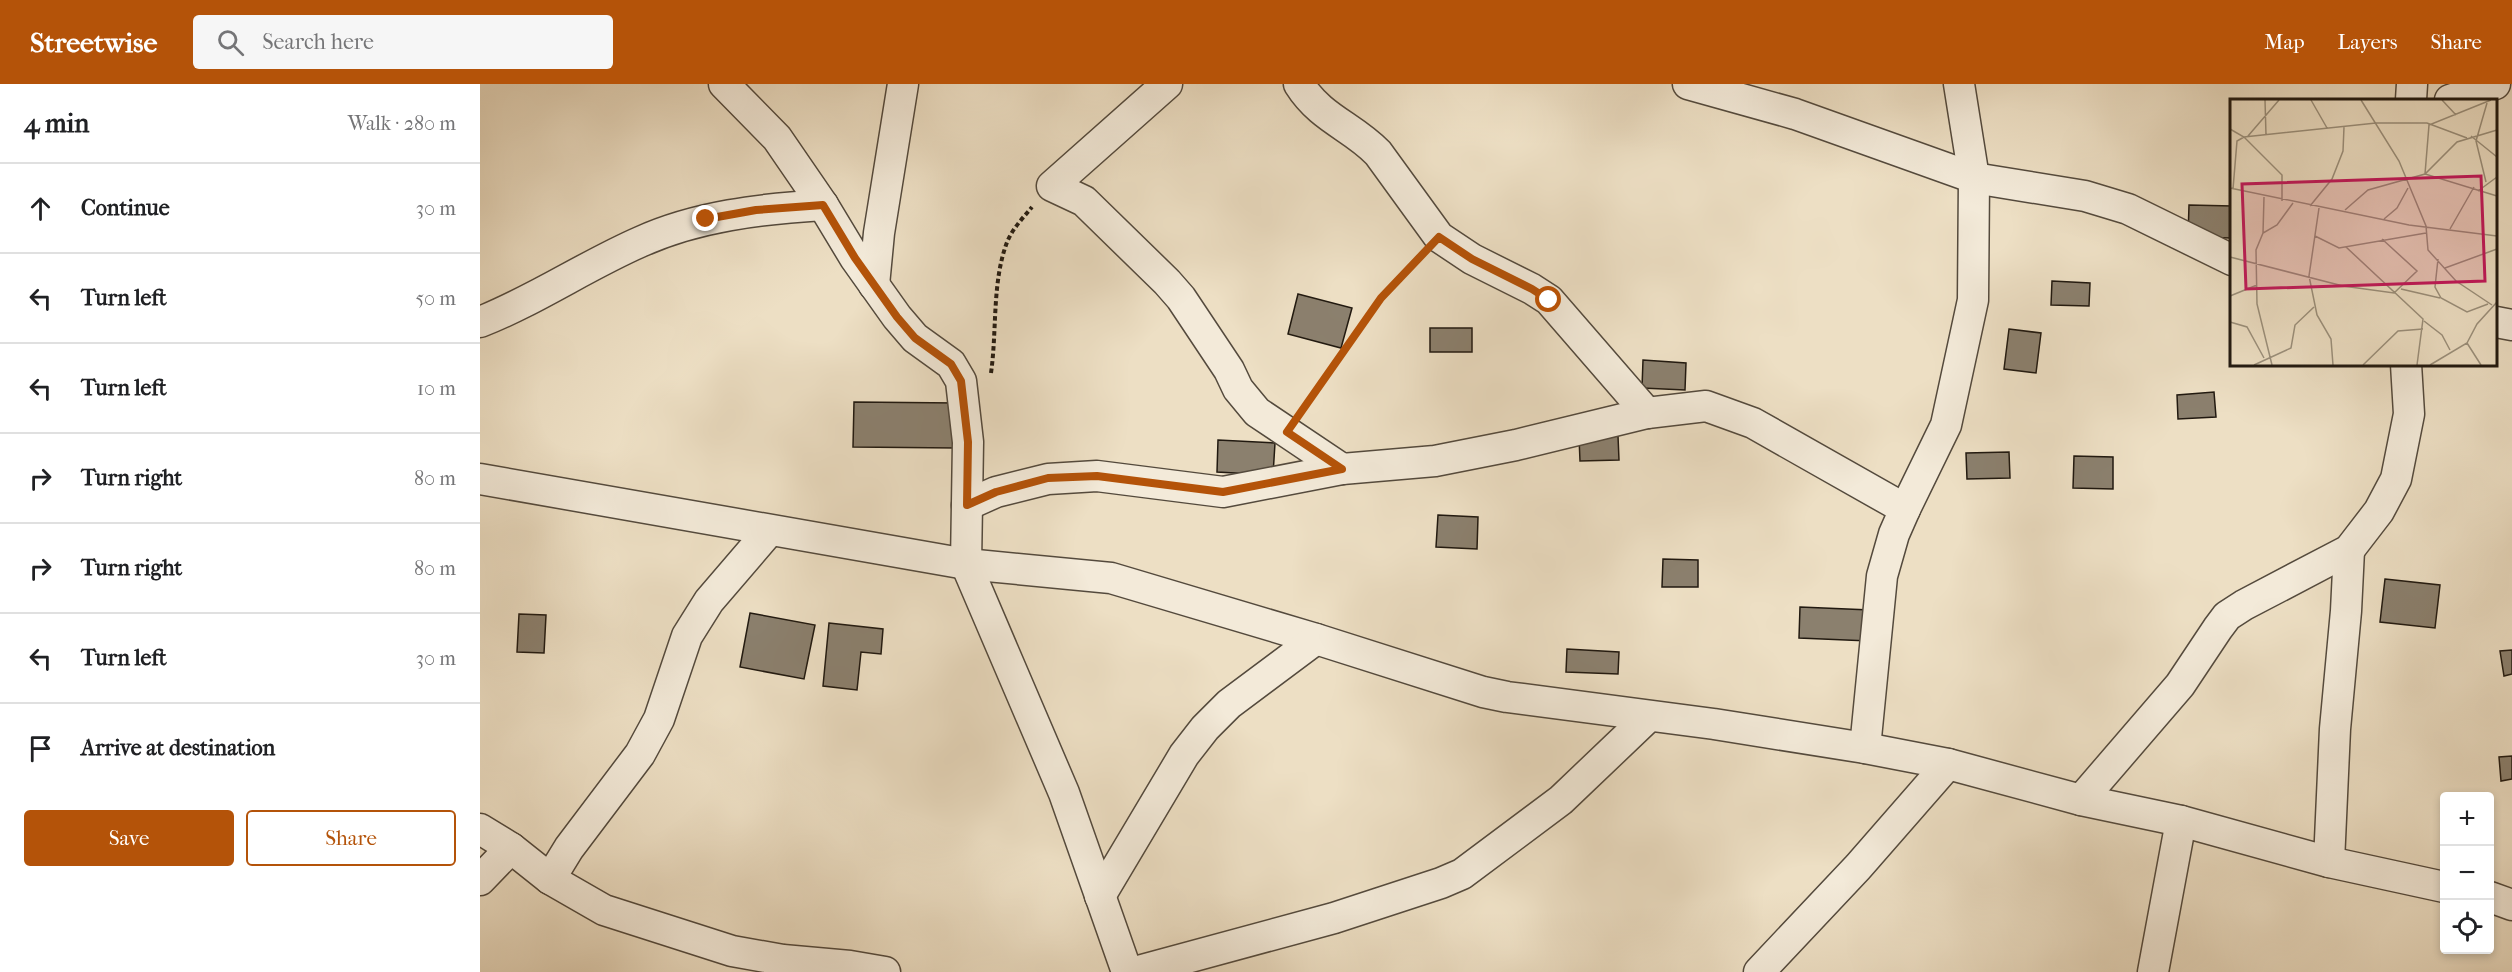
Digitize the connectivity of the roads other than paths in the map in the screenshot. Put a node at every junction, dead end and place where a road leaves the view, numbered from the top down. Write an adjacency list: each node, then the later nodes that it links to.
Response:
1 (724, 84): 12 (street)
2 (903, 84): 14 (street)
3 (1167, 84): 20 (street)
4 (1299, 84): 19 (street)
5 (1688, 84): 11 (street)
6 (1959, 84): 11 (street)
7 (2412, 84): 9 (street)
8 (2494, 84): 10 (street)
9 (2411, 99)
10 (2453, 99)
11 (1974, 178): 13 (street); 23 (street)
12 (823, 205): 14 (street); 15 (street)
13 (2230, 259)
14 (874, 285): 22 (street)
15 (480, 322)
16 (2497, 322): 17 (street)
17 (2512, 325)
18 (2406, 366): 25 (street)
19 (1647, 413): 20 (street); 23 (street)
20 (1342, 469): 22 (street)
21 (480, 479): 24 (street)
22 (967, 505): 26 (street)
23 (1905, 509): 29 (street)
24 (769, 531): 26 (street); 36 (street)
25 (2349, 550): 31 (street); 35 (street)
26 (966, 564): 27 (street); 39 (street)
27 (1316, 639): 28 (street); 39 (street)
28 (1648, 717): 29 (street); 44 (street)
29 (1865, 748): 30 (street)
30 (1948, 764): 31 (street); 45 (street)
31 (2081, 800): 32 (street)
32 (2181, 820): 35 (street); 46 (street)
33 (480, 829): 34 (street)
34 (511, 848): 36 (street); 37 (street)
35 (2329, 862): 38 (street)
36 (550, 879): 42 (street)
37 (480, 880)
38 (2440, 886)
39 (1100, 896): 43 (street)
40 (2494, 898): 41 (street)
41 (2512, 904)
42 (885, 972)
43 (1127, 972)
44 (1135, 972)
45 (1758, 972)
46 (2153, 972)

